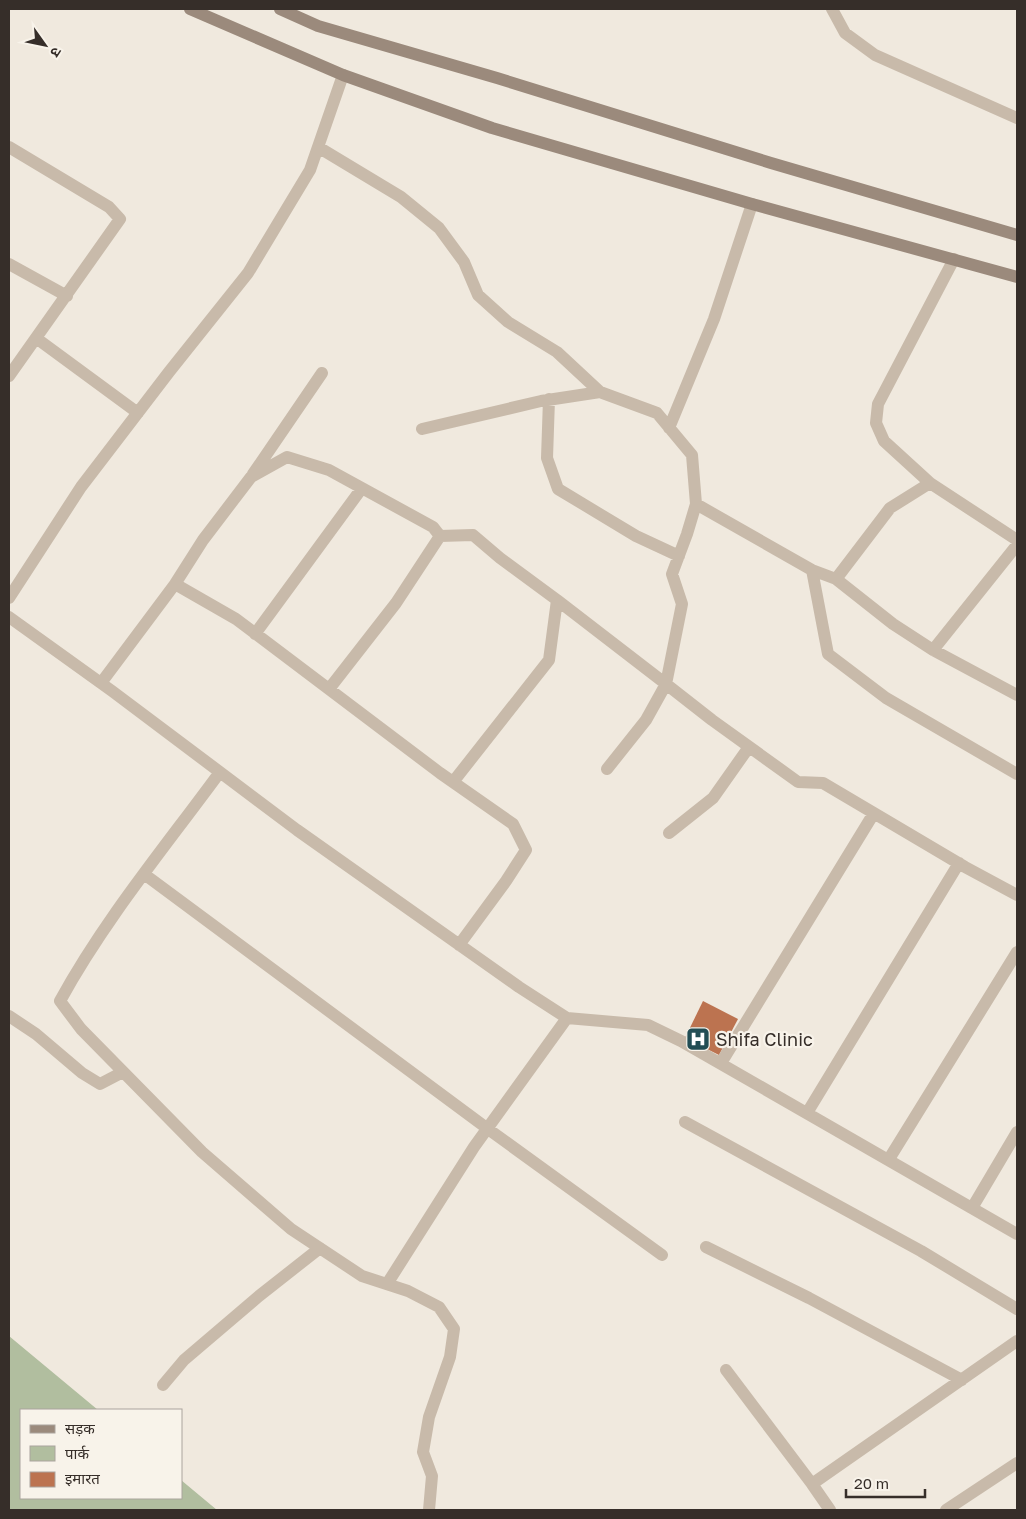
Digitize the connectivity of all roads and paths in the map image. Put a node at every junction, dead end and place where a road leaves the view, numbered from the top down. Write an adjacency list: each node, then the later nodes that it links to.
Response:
1 (190, 9): 4 (main road)
2 (280, 9): 9 (main road)
3 (832, 9): 5 (street)
4 (343, 76): 6 (street); 8 (main road)
5 (1017, 118)
6 (318, 146): 17 (street); 19 (street)
7 (9, 147): 13 (street)
8 (752, 204): 10 (main road); 20 (street)
9 (1017, 235)
10 (954, 259): 12 (main road); 23 (street)
11 (9, 264): 13 (street)
12 (1017, 277)
13 (67, 296): 14 (street)
14 (36, 338): 16 (street); 19 (street)
15 (322, 373): 22 (street)
16 (9, 376)
17 (600, 392): 18 (street); 20 (street)
18 (549, 399): 21 (street); 29 (street)
19 (138, 413): 33 (street)
20 (669, 428): 25 (street)
21 (422, 430)
22 (251, 477): 24 (street); 32 (street)
23 (930, 483): 27 (street); 31 (street)
24 (362, 488): 26 (street); 36 (street)
25 (696, 504): 29 (street); 30 (street)
26 (440, 536): 34 (street); 40 (street)
27 (1017, 540)
28 (1017, 544): 37 (street)
29 (679, 556): 39 (street)
30 (812, 570): 31 (street); 45 (street)
31 (836, 579): 37 (street)
32 (175, 584): 36 (street); 38 (street)
33 (9, 598)
34 (557, 600): 39 (street); 46 (street)
35 (9, 617): 38 (street)
36 (255, 634): 40 (street)
37 (933, 650): 41 (street)
38 (101, 683): 44 (street)
39 (666, 684): 42 (street); 43 (street)
40 (329, 689): 46 (street)
41 (1017, 696)
42 (749, 747): 47 (street); 48 (street)
43 (607, 769)
44 (220, 772): 50 (street); 52 (street)
45 (1017, 774)
46 (452, 782): 52 (street)
47 (874, 813): 49 (street); 56 (street)
48 (669, 833)
49 (959, 863): 51 (street); 58 (street)
50 (144, 874): 57 (street); 60 (street)
51 (1017, 895)
52 (459, 945): 55 (street)
53 (1017, 952): 62 (street)
54 (9, 1016): 57 (street)
55 (567, 1018): 56 (street); 60 (street)
56 (721, 1064): 58 (street)
57 (123, 1072): 66 (street)
58 (807, 1113): 62 (street)
59 (685, 1122): 69 (street)
60 (488, 1129): 67 (street); 68 (street)
61 (1017, 1132): 63 (street)
62 (889, 1159): 63 (street)
63 (972, 1208): 64 (street)
64 (1017, 1234)
65 (706, 1247): 72 (street)
66 (320, 1248): 68 (street); 73 (street)
67 (662, 1255)
68 (387, 1284): 76 (street)
69 (1017, 1309)
70 (1017, 1341): 72 (street)
71 (726, 1370): 75 (street)
72 (962, 1380): 75 (street)
73 (163, 1385)
74 (1017, 1463): 78 (street)
75 (812, 1484): 77 (street)
76 (429, 1510)
77 (830, 1510)
78 (946, 1510)

